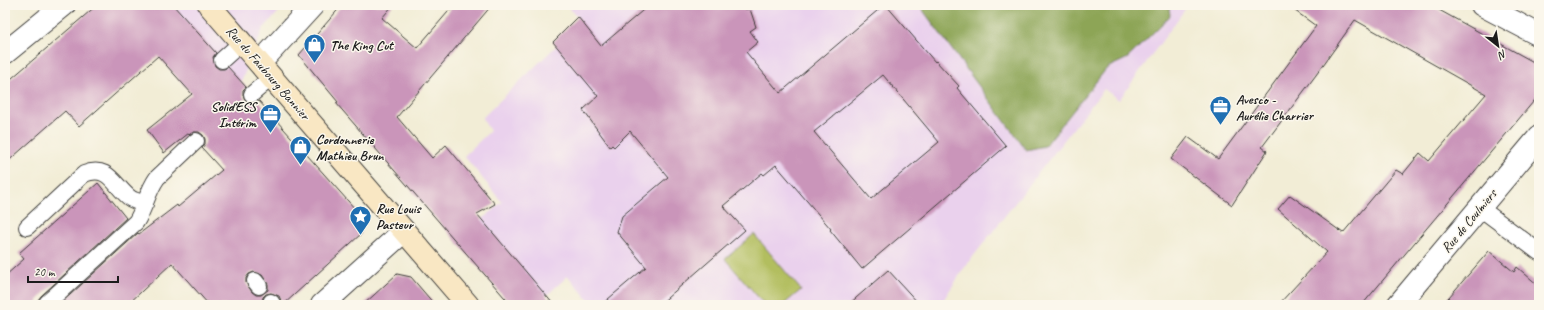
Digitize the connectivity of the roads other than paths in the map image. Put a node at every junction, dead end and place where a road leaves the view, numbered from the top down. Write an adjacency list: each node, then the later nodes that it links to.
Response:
1 (64, 5): 7 (street)
2 (209, 5): 6 (main road, Rue du Faubourg Bannier)
3 (313, 5): 9 (street)
4 (1482, 5): 5 (street)
5 (1539, 35)
6 (242, 42): 8 (lane); 9 (main road, Rue du Faubourg Bannier)
7 (5, 54)
8 (222, 60)
9 (266, 70): 10 (lane); 16 (main road, Rue du Faubourg Bannier)
10 (252, 94)
11 (1539, 137): 14 (street, Rue de Coulmiers)
12 (196, 141): 13 (lane)
13 (145, 204): 15 (lane); 18 (lane)
14 (1480, 208): 17 (lane); 21 (street, Rue de Coulmiers)
15 (27, 227)
16 (404, 231): 19 (street); 20 (main road, Rue du Faubourg Bannier)
17 (1539, 252)
18 (47, 303)
19 (322, 305)
20 (468, 305)
21 (1398, 305)

